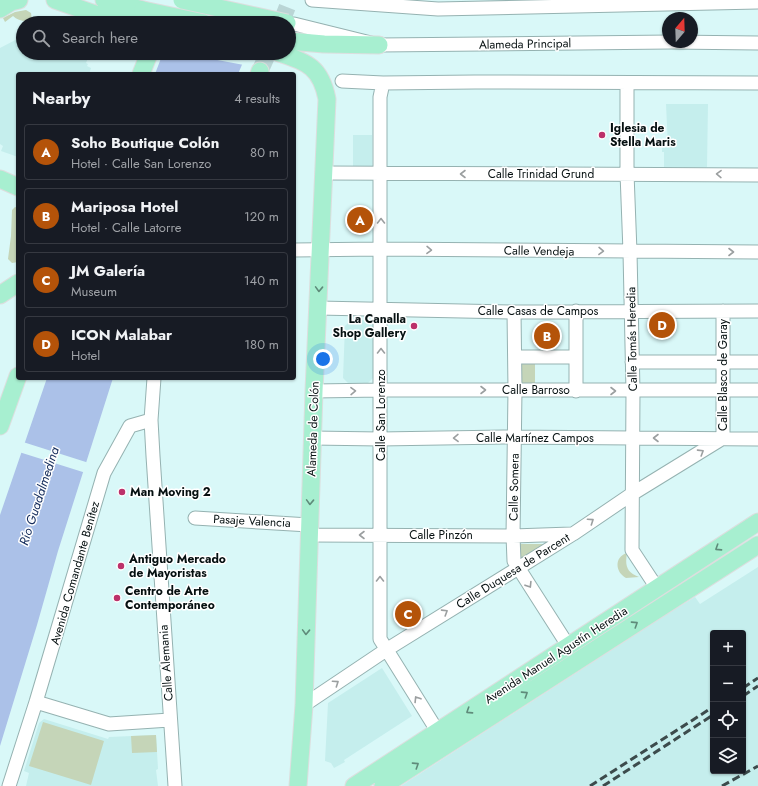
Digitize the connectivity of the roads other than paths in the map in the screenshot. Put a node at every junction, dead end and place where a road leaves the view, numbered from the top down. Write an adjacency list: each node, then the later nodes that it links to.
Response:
1 (19, 0): 10 (main road)
2 (55, 0): 11 (main road)
3 (104, 0): 12 (main road, bridge)
4 (182, 0): 13 (main road, bridge)
5 (312, 0): 9 (street)
6 (723, 1): 7 (street); 8 (street)
7 (612, 2): 9 (street)
8 (758, 2)
9 (438, 4)
10 (0, 9)
11 (103, 16)
12 (171, 16)
13 (254, 16)
14 (296, 25): 16 (street, Alameda Principal)
15 (758, 43): 16 (street, Alameda Principal)
16 (379, 45): 17 (main road)
17 (296, 48)
18 (296, 57): 25 (main road, Alameda de Colón)
19 (147, 60): 20 (main road)
20 (142, 72)
21 (342, 81): 22 (street)
22 (383, 83): 23 (street); 27 (street, Calle San Lorenzo)
23 (627, 83): 24 (street); 26 (street, Calle Tomás Heredia)
24 (758, 84)
25 (324, 173): 27 (street, Calle Trinidad Grund); 33 (main road, Alameda de Colón)
26 (627, 173): 27 (street, Calle Trinidad Grund, one-way to 27); 28 (street, Calle Trinidad Grund, one-way to 26); 34 (street, Calle Tomás Heredia)
27 (381, 174): 31 (street, Calle San Lorenzo, one-way to 27)
28 (758, 175)
29 (0, 180): 30 (main road)
30 (16, 185)
31 (381, 249): 33 (street, Calle Vendeja); 34 (street, Calle Vendeja, one-way to 34); 39 (street, Calle San Lorenzo)
32 (296, 250): 33 (street, Calle Vendeja)
33 (320, 250): 38 (main road, Alameda de Colón, one-way to 38)
34 (630, 252): 35 (street, Calle Vendeja, one-way to 35); 41 (street, Calle Tomás Heredia)
35 (758, 252)
36 (16, 284): 37 (main road)
37 (0, 295)
38 (318, 308): 39 (street, Calle Casas de Campos); 57 (main road, Alameda de Colón)
39 (381, 310): 44 (street, Calle Casas de Campos); 52 (street, Calle San Lorenzo, one-way to 39)
40 (576, 311): 41 (street, Calle Casas de Campos); 44 (street, Calle Casas de Campos); 46 (street)
41 (631, 311): 42 (street, Calle Casas de Campos); 47 (street, Calle Tomás Heredia)
42 (723, 311): 43 (street, Calle Casas de Campos); 48 (street, Calle Blasco de Garay)
43 (758, 311)
44 (514, 312): 45 (street, Calle Somera)
45 (515, 357): 46 (street); 53 (street, Calle Somera)
46 (576, 357): 54 (street)
47 (632, 362): 48 (street); 58 (street, Calle Tomás Heredia)
48 (722, 362): 49 (street); 55 (street, Calle Blasco de Garay)
49 (758, 362)
50 (17, 380): 60 (main road)
51 (154, 380): 59 (street)
52 (381, 390): 53 (street, Calle Barroso, one-way to 53); 57 (street, Calle Barroso, one-way to 52); 65 (street, Calle San Lorenzo)
53 (515, 390): 54 (street, Calle Barroso); 61 (street, Calle Somera)
54 (576, 390): 58 (street, Calle Barroso, one-way to 58)
55 (722, 390): 56 (street, Calle Barroso); 58 (street, Calle Barroso); 64 (street, Calle Blasco de Garay)
56 (758, 390)
57 (314, 391): 62 (main road, Alameda de Colón)
58 (633, 391): 63 (street, Calle Tomás Heredia)
59 (152, 420): 79 (street, Avenida Comandante Benítez); 81 (street, Calle Alemania)
60 (0, 426)
61 (515, 437): 63 (street, Calle Martínez Campos); 65 (street, Calle Martínez Campos, one-way to 65); 73 (street, Calle Somera)
62 (312, 438): 65 (street, Calle Martínez Campos); 70 (main road, Alameda de Colón, one-way to 70)
63 (633, 438): 64 (street, Calle Martínez Campos, one-way to 63); 67 (street, Calle Tomás Heredia)
64 (723, 438): 66 (street, Calle Martínez Campos); 67 (street, Calle Duquesa de Parcent, one-way to 64)
65 (380, 439): 72 (street, Calle San Lorenzo)
66 (758, 440)
67 (632, 494): 71 (street, Calle Duquesa de Parcent, one-way to 67); 76 (street, Calle Tomás Heredia)
68 (195, 518): 70 (street, Pasaje Valencia)
69 (758, 522): 76 (main road, Avenida Manuel Agustín Heredia, one-way to 76)
70 (309, 530): 72 (street, Calle Pinzón, one-way to 70); 80 (main road, Alameda de Colón, one-way to 80)
71 (573, 534): 73 (street, Calle Pinzón); 75 (street, Calle Duquesa de Parcent)
72 (380, 535): 73 (street, Calle Pinzón); 78 (street, Calle San Lorenzo, one-way to 72)
73 (513, 536): 75 (street, Calle Somera)
74 (758, 545): 87 (main road, Avenida Manuel Agustín Heredia, one-way to 74)
75 (518, 567): 77 (street, Calle Somera, one-way to 77); 78 (street, Calle Duquesa de Parcent, one-way to 75)
76 (657, 588): 77 (main road, Avenida Manuel Agustín Heredia)
77 (569, 647): 82 (main road, Avenida Manuel Agustín Heredia, one-way to 82)
78 (386, 650): 80 (street, Calle Duquesa de Parcent, one-way to 78); 82 (street, Calle San Lorenzo, one-way to 78)
79 (36, 702): 81 (street); 83 (street, Avenida Comandante Benítez)
80 (304, 704): 85 (main road, Alameda de Colón)
81 (170, 720): 84 (street, Calle Alemania)
82 (438, 732): 86 (main road, Avenida Manuel Agustín Heredia)
83 (9, 786)
84 (175, 786)
85 (298, 786)
86 (354, 786)
87 (383, 786)

